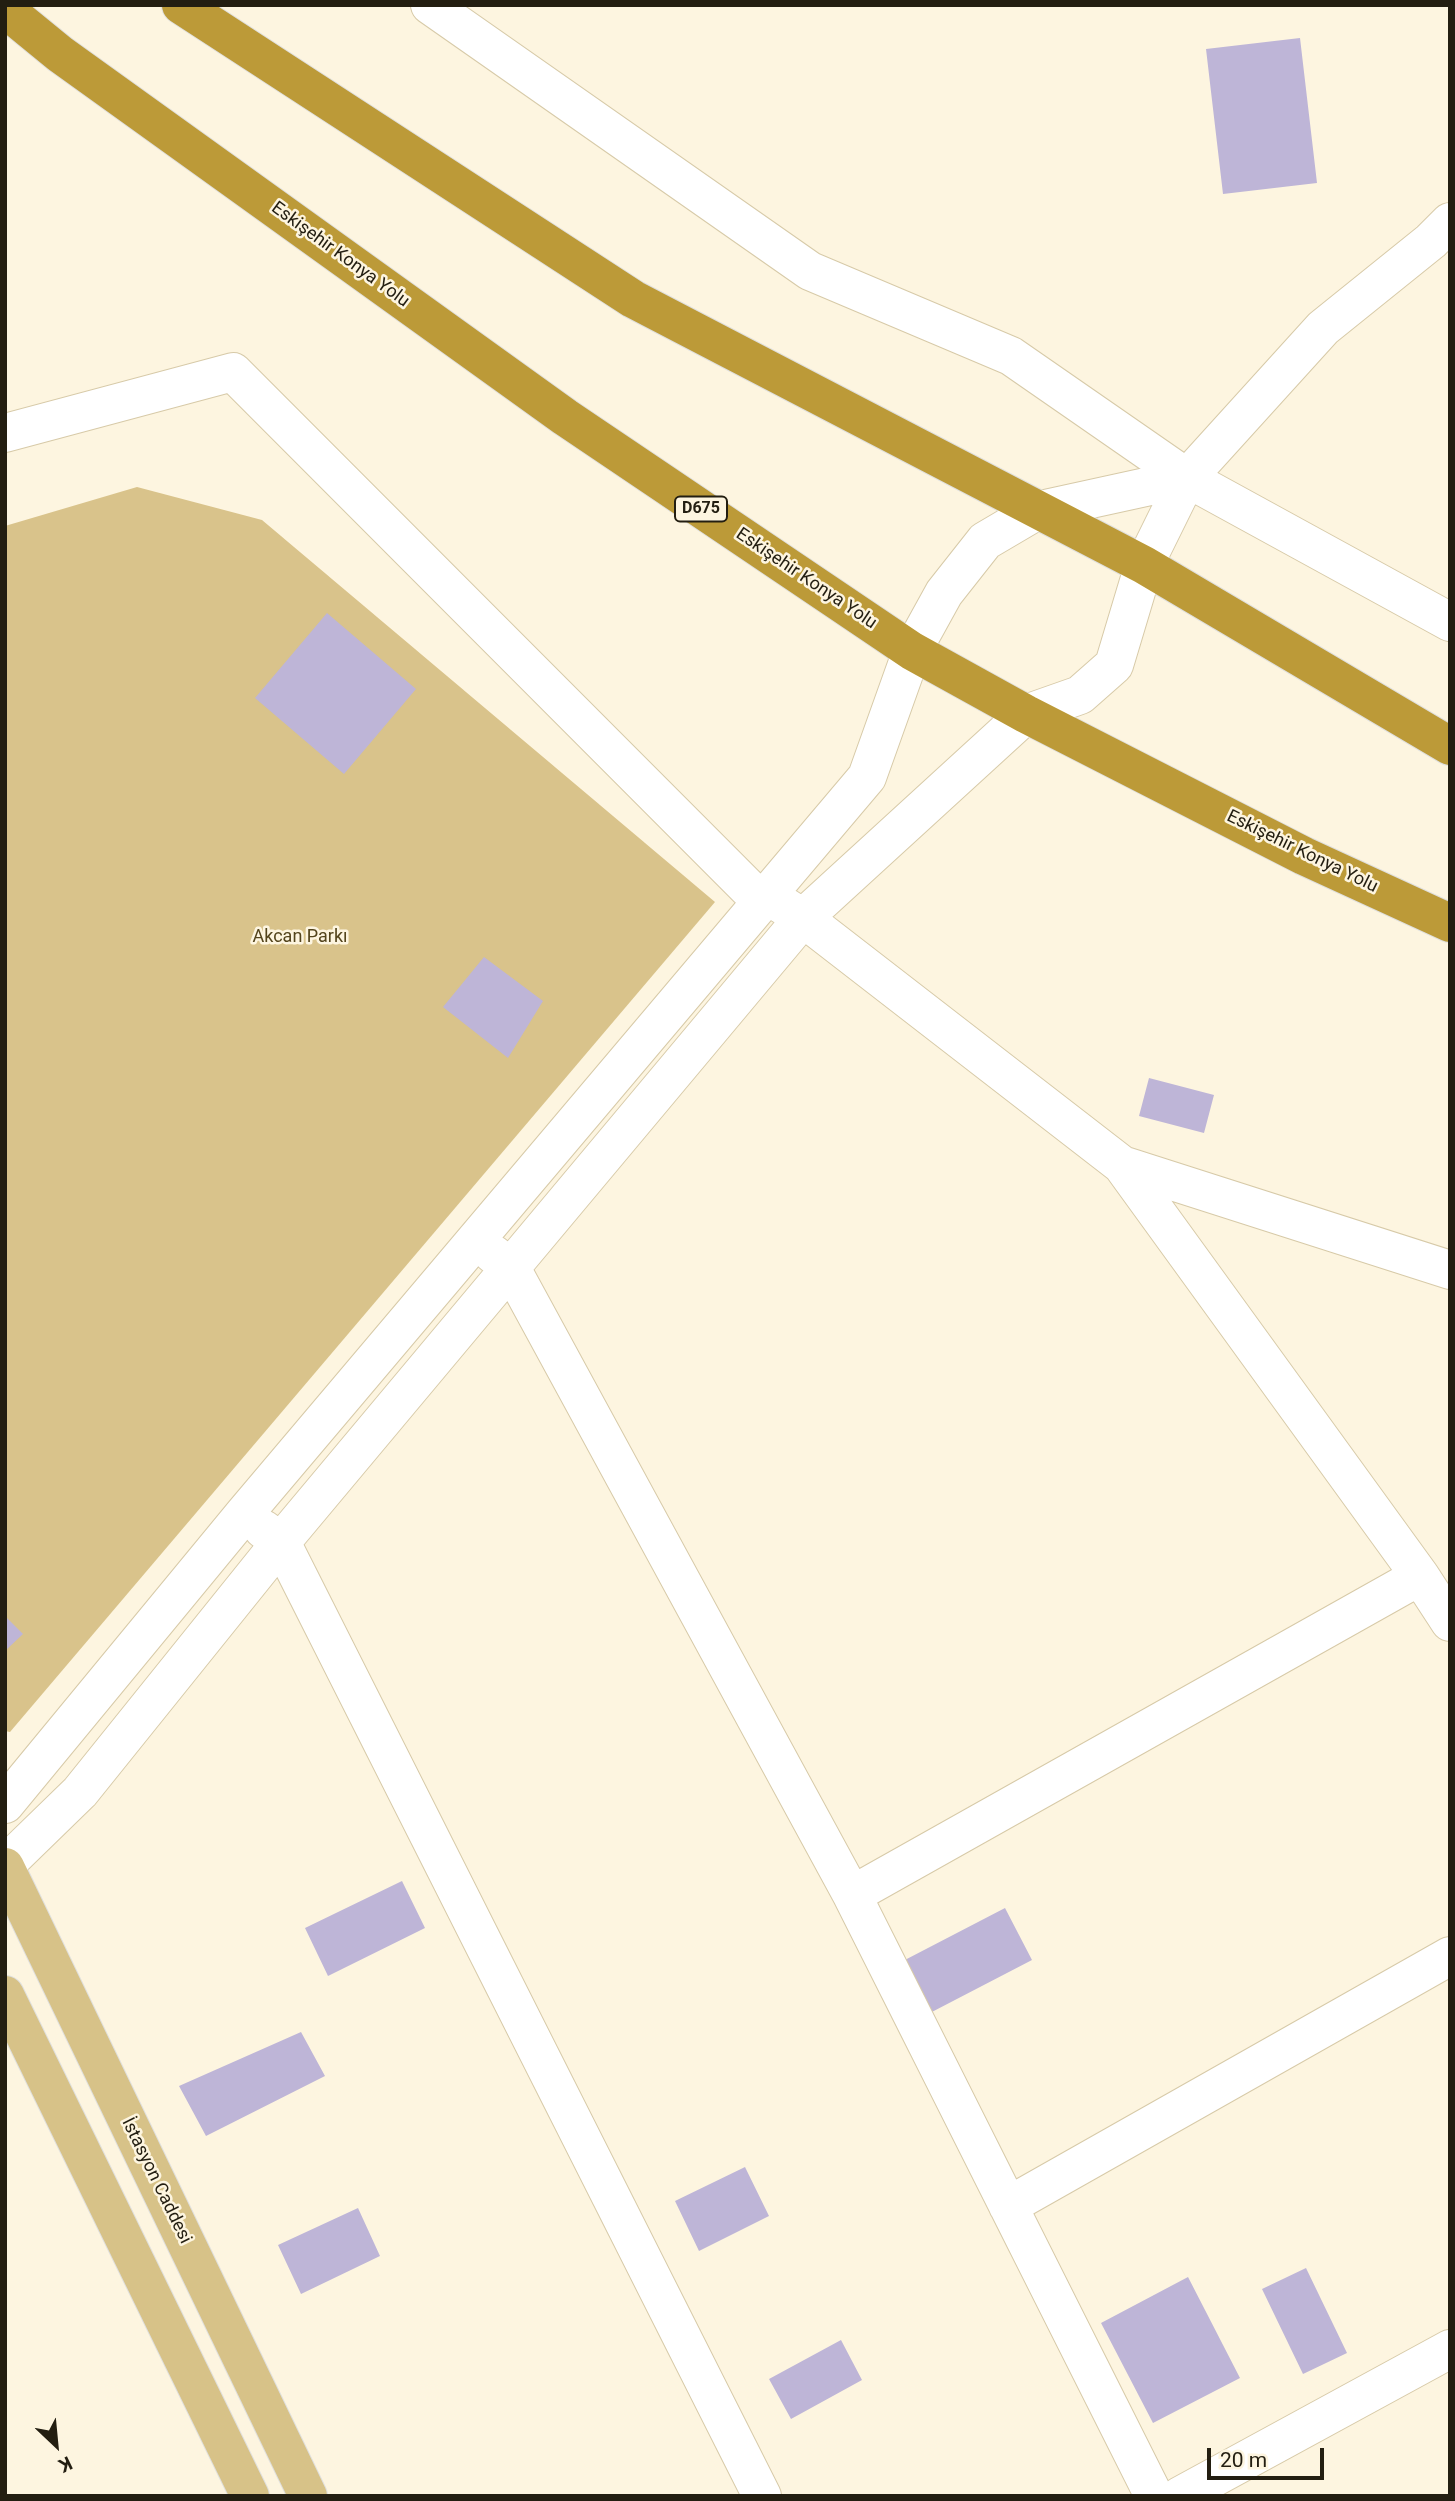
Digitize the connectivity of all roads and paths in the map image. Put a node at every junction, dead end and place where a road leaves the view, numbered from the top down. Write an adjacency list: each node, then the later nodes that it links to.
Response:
1 (181, 5): 7 (highway)
2 (430, 5): 6 (street)
3 (5, 9): 10 (highway, Eskişehir Konya Yolu / D675)
4 (1450, 222): 6 (street)
5 (5, 433): 13 (street)
6 (1187, 478): 7 (street); 8 (street); 9 (street)
7 (1036, 511): 8 (highway); 10 (street)
8 (1143, 565): 11 (street); 12 (highway)
9 (1450, 622)
10 (912, 651): 11 (highway, Eskişehir Konya Yolu / D675); 13 (street)
11 (1026, 714): 14 (street); 15 (highway, Eskişehir Konya Yolu / D675)
12 (1450, 746)
13 (765, 899): 14 (street); 17 (street)
14 (803, 918): 16 (street); 18 (street)
15 (1450, 923)
16 (1122, 1165): 19 (street); 22 (street)
17 (475, 1241): 18 (street); 20 (street)
18 (511, 1268): 21 (street); 26 (street)
19 (1450, 1270)
20 (244, 1514): 21 (street); 24 (street)
21 (281, 1542): 25 (street); 33 (street)
22 (1420, 1576): 23 (street); 26 (street)
23 (1450, 1622)
24 (5, 1804)
25 (5, 1866): 32 (main road, İstasyon Caddesi)
26 (852, 1895): 29 (street)
27 (1450, 1956): 29 (street)
28 (5, 1995): 31 (main road)
29 (1008, 2206): 34 (street)
30 (1450, 2349): 35 (street)
31 (250, 2496)
32 (308, 2496)
33 (762, 2496)
34 (1154, 2496)
35 (1180, 2496)

